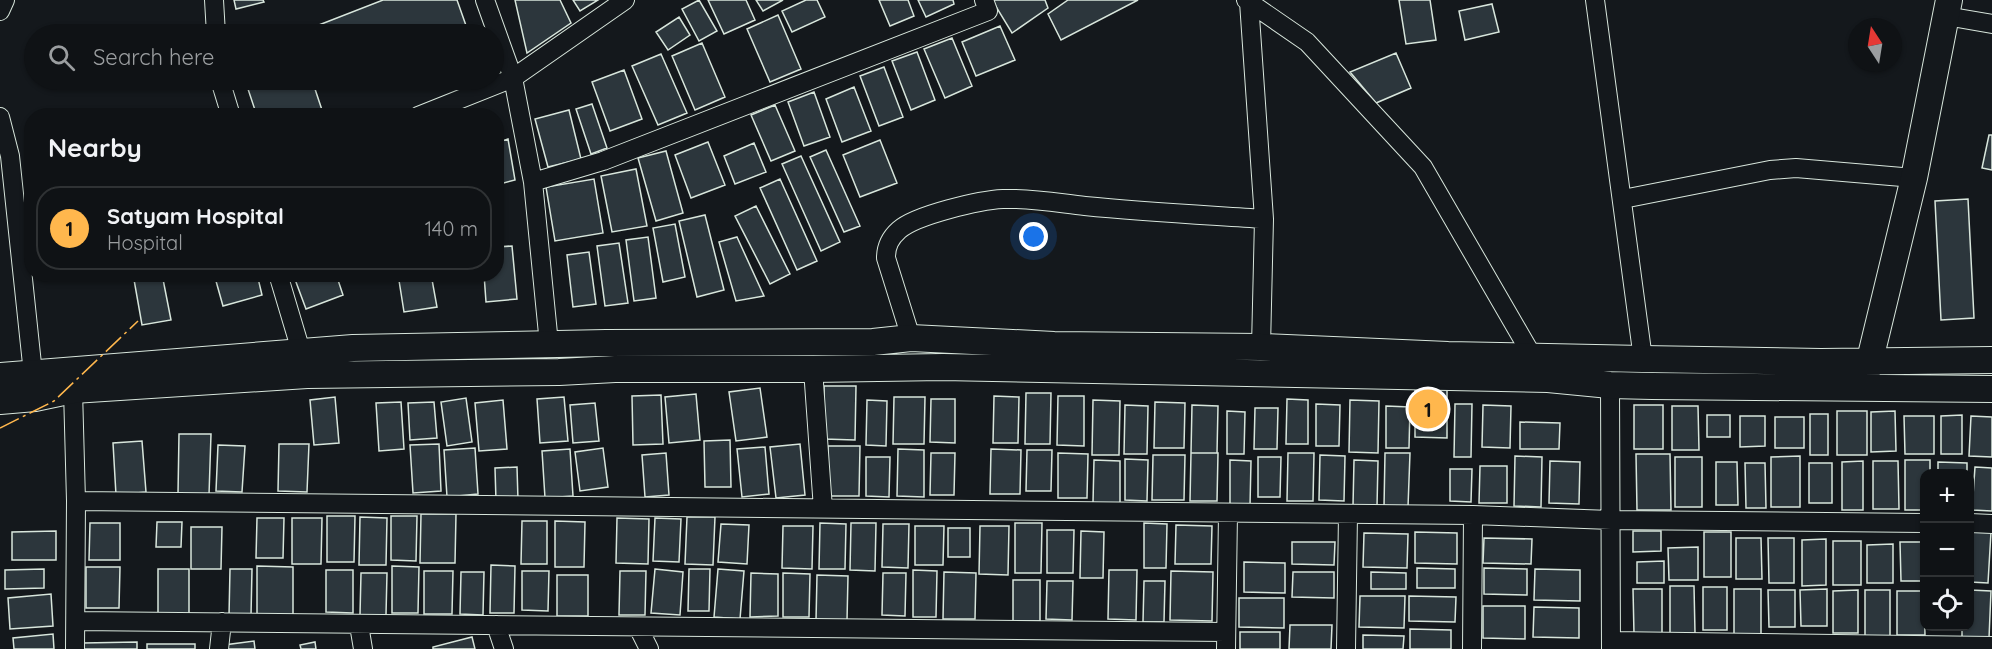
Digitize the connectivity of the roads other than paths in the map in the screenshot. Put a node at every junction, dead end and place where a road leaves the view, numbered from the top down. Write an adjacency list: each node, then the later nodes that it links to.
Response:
1 (5, 0): 9 (street)
2 (214, 0): 10 (street)
3 (485, 0): 11 (street)
4 (625, 0): 14 (street)
5 (984, 0): 22 (street)
6 (1595, 0): 23 (street)
7 (1248, 1): 24 (street); 31 (street)
8 (1948, 8): 12 (street); 21 (street)
9 (0, 11)
10 (215, 24)
11 (493, 24)
12 (1992, 24)
13 (504, 54): 14 (street)
14 (514, 83): 15 (street); 22 (street)
15 (504, 86)
16 (223, 90): 18 (street)
17 (494, 90): 19 (street)
18 (229, 108)
19 (441, 108)
20 (0, 117): 38 (street)
21 (1914, 178): 23 (street); 34 (street)
22 (533, 182): 28 (street)
23 (1623, 199): 32 (street)
24 (1264, 219): 26 (street); 29 (street)
25 (280, 282): 30 (street)
26 (911, 338): 27 (street); 29 (street)
27 (616, 343): 28 (street); 35 (street)
28 (549, 344): 30 (street)
29 (1261, 347): 31 (street)
30 (301, 351): 38 (street)
31 (1533, 357): 32 (street)
32 (1643, 359): 34 (street)
33 (1992, 360): 34 (street)
34 (1868, 361): 40 (street)
35 (615, 369): 36 (street); 42 (street)
36 (813, 369): 39 (street); 45 (street)
37 (0, 376): 38 (street)
38 (34, 385): 42 (street); 43 (street)
39 (1610, 385): 40 (street); 49 (street)
40 (1864, 388): 41 (street)
41 (1992, 389)
42 (73, 390): 44 (street)
43 (0, 400)
44 (76, 501): 45 (street); 53 (street)
45 (823, 509): 46 (street)
46 (1228, 513): 47 (street); 58 (street)
47 (1348, 514): 48 (street); 68 (street)
48 (1473, 515): 49 (street); 69 (street)
49 (1611, 520): 50 (street); 59 (street)
50 (1920, 523)
51 (1974, 523): 52 (street)
52 (1992, 524)
53 (77, 621): 54 (street); 63 (street)
54 (222, 622): 55 (street); 64 (street)
55 (359, 625): 56 (street); 65 (street)
56 (496, 625): 57 (street); 66 (street)
57 (638, 627): 58 (street); 67 (street)
58 (1226, 641)
59 (1611, 645): 60 (street)
60 (1745, 646): 61 (street)
61 (1864, 647): 62 (street)
62 (1980, 647)
63 (75, 649)
64 (219, 649)
65 (363, 649)
66 (504, 649)
67 (649, 649)
68 (1346, 649)
69 (1472, 649)

